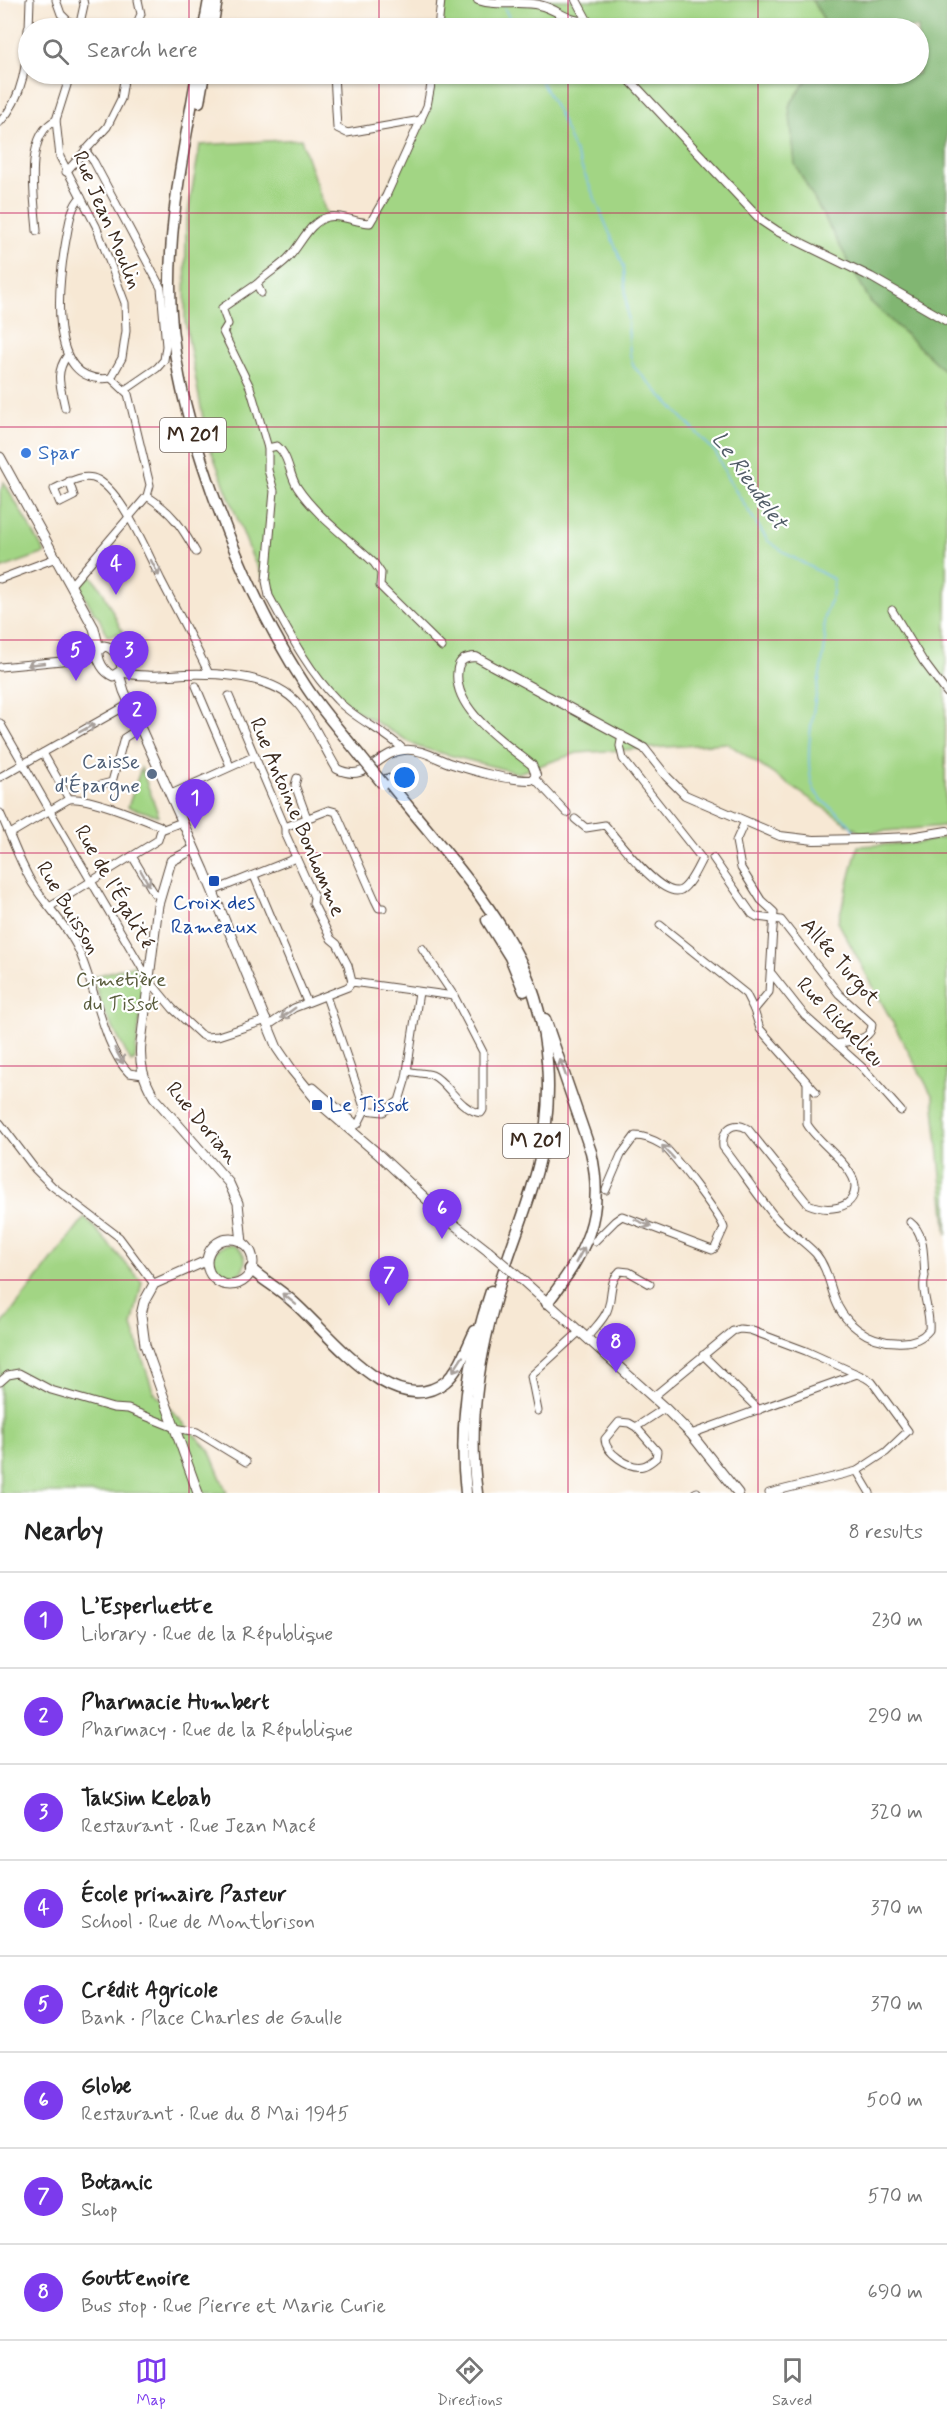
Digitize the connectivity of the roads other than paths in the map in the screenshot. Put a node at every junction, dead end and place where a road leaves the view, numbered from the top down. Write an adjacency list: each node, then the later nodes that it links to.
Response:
1 (30, 0): 10 (street)
2 (56, 0): 11 (street)
3 (82, 0): 12 (street)
4 (138, 0): 13 (street)
5 (209, 0): 14 (highway)
6 (217, 0): 15 (highway)
7 (441, 0): 16 (street)
8 (478, 0): 17 (street)
9 (576, 0): 18 (street)
10 (29, 18)
11 (65, 18)
12 (81, 18)
13 (139, 18)
14 (206, 18)
15 (214, 18)
16 (439, 18)
17 (567, 18)
18 (585, 18)
19 (20, 84): 29 (street)
20 (67, 84): 27 (street, Rue Jean Moulin)
21 (123, 84): 30 (street)
22 (195, 84): 65 (highway, M 201)
23 (202, 84): 65 (highway, M 201)
24 (335, 84): 28 (street)
25 (431, 84): 28 (street)
26 (633, 84): 36 (street)
27 (56, 120): 31 (street, Rue Jean Moulin); 33 (street)
28 (421, 120): 34 (street)
29 (0, 122)
30 (86, 150): 31 (street); 39 (street)
31 (66, 172): 32 (street, Rue Jean Moulin)
32 (81, 197): 37 (street); 38 (street, Rue Jean Moulin)
33 (37, 231)
34 (256, 285): 35 (street); 41 (street)
35 (261, 293)
36 (947, 321)
37 (68, 356): 38 (street); 40 (street)
38 (111, 378): 39 (street)
39 (124, 390): 44 (street)
40 (65, 408)
41 (268, 448): 51 (street); 63 (street)
42 (1, 458): 47 (main road)
43 (69, 482): 45 (street)
44 (147, 496): 45 (street); 46 (street)
45 (129, 516): 49 (street); 55 (street, one-way to 55)
46 (196, 552)
47 (56, 558): 48 (street); 49 (main road)
48 (0, 579)
49 (71, 585): 52 (main road)
50 (892, 610): 57 (street)
51 (442, 647)
52 (102, 650): 53 (street, one-way to 53); 54 (main road); 54 (main road)
53 (0, 667)
54 (119, 671): 55 (street); 59 (main road)
55 (209, 674): 63 (street)
56 (196, 686): 68 (street)
57 (947, 693)
58 (229, 696): 66 (street, Rue Antoine Bonhomme)
59 (130, 703): 61 (main road); 64 (street, one-way to 59)
60 (0, 723): 67 (street, Rue de l'Égalité)
61 (141, 727): 73 (street); 74 (main road)
62 (622, 735): 71 (street); 80 (street); 81 (street)
63 (404, 750): 71 (street)
64 (43, 753): 67 (street); 75 (street)
65 (364, 755): 72 (highway, M 201, bridge)
66 (255, 756): 68 (street); 83 (street, Rue Antoine Bonhomme)
67 (24, 764): 69 (street); 76 (street, Rue de l'Égalité)
68 (230, 766): 74 (street)
69 (0, 777)
70 (297, 778): 79 (street)
71 (534, 778): 78 (street)
72 (385, 782): 100 (highway, M 201); 132 (highway, M 201)
73 (100, 785)
74 (171, 794): 82 (main road)
75 (69, 799): 76 (street); 84 (street)
76 (49, 809): 86 (street); 92 (street, Rue de l'Égalité)
77 (0, 813): 86 (street, Rue Buisson)
78 (567, 813)
79 (307, 818): 83 (street); 96 (street)
80 (575, 819)
81 (745, 821): 85 (street); 97 (street)
82 (182, 822): 84 (street); 87 (main road)
83 (285, 827): 89 (street, Rue Antoine Bonhomme)
84 (161, 828): 88 (street)
85 (947, 831)
86 (10, 834): 95 (street, Rue Buisson)
87 (194, 849): 93 (main road); 94 (main road, Rue Dorian)
88 (132, 856): 92 (street); 94 (street, one-way to 94)
89 (296, 858): 91 (street); 103 (street, Rue Antoine Bonhomme)
90 (713, 858): 97 (street)
91 (254, 876): 93 (street); 107 (street)
92 (92, 882): 95 (street); 102 (street, Rue de l'Égalité)
93 (213, 891): 109 (main road)
94 (160, 896): 102 (main road, Rue Dorian)
95 (51, 906): 112 (street, Rue Buisson, one-way to 112)
96 (383, 908)
97 (774, 919): 101 (street, Rue Richelieu); 110 (street, Allée Turgot)
98 (660, 925): 108 (street)
99 (422, 948): 106 (street)
100 (526, 973): 131 (highway, one-way to 100); 148 (highway, M 201)
101 (772, 974): 108 (street); 110 (street, Rue Richelieu)
102 (149, 980): 109 (street, Rue de l'Égalité); 112 (main road, Rue Dorian)
103 (352, 982): 104 (street); 105 (street)
104 (419, 992): 106 (street); 111 (street)
105 (326, 996): 107 (street); 115 (street)
106 (454, 996): 111 (street)
107 (307, 1002): 109 (street, one-way to 109)
108 (754, 1011): 113 (street)
109 (268, 1022): 118 (main road)
110 (837, 1044): 116 (street, Rue Richelieu)
111 (408, 1071): 115 (street)
112 (143, 1075): 120 (main road, Rue Dorian)
113 (807, 1083): 114 (street); 121 (street)
114 (816, 1092)
115 (365, 1110): 118 (street)
116 (901, 1111)
117 (0, 1124): 129 (street)
118 (353, 1127): 131 (main road, bridge)
119 (606, 1190): 123 (street, one-way to 119)
120 (239, 1220): 122 (main road); 124 (main road, Rue Dorian)
121 (910, 1222)
122 (230, 1239): 124 (main road); 125 (main road)
123 (595, 1241)
124 (242, 1243): 126 (main road)
125 (206, 1261): 127 (main road); 128 (main road)
126 (251, 1269): 128 (main road); 132 (highway, one-way to 126)
127 (179, 1273): 128 (main road); 129 (main road)
128 (211, 1274)
129 (154, 1284): 142 (main road)
130 (650, 1284): 133 (street)
131 (547, 1303): 133 (main road)
132 (484, 1312): 147 (highway, M 201)
133 (583, 1335): 137 (main road); 140 (street)
134 (703, 1355): 135 (street); 137 (street); 139 (street)
135 (857, 1374): 139 (street); 145 (street)
136 (0, 1382): 142 (street)
137 (653, 1397): 138 (main road)
138 (665, 1408): 141 (street); 143 (main road)
139 (759, 1410): 143 (street)
140 (538, 1411)
141 (636, 1427): 141 (street)
142 (175, 1428): 144 (street); 146 (main road)
143 (692, 1434): 149 (main road)
144 (246, 1462)
145 (857, 1471): 150 (street); 151 (street)
146 (198, 1493)
147 (466, 1493)
148 (477, 1493)
149 (738, 1493)
150 (770, 1493)
151 (870, 1493)

